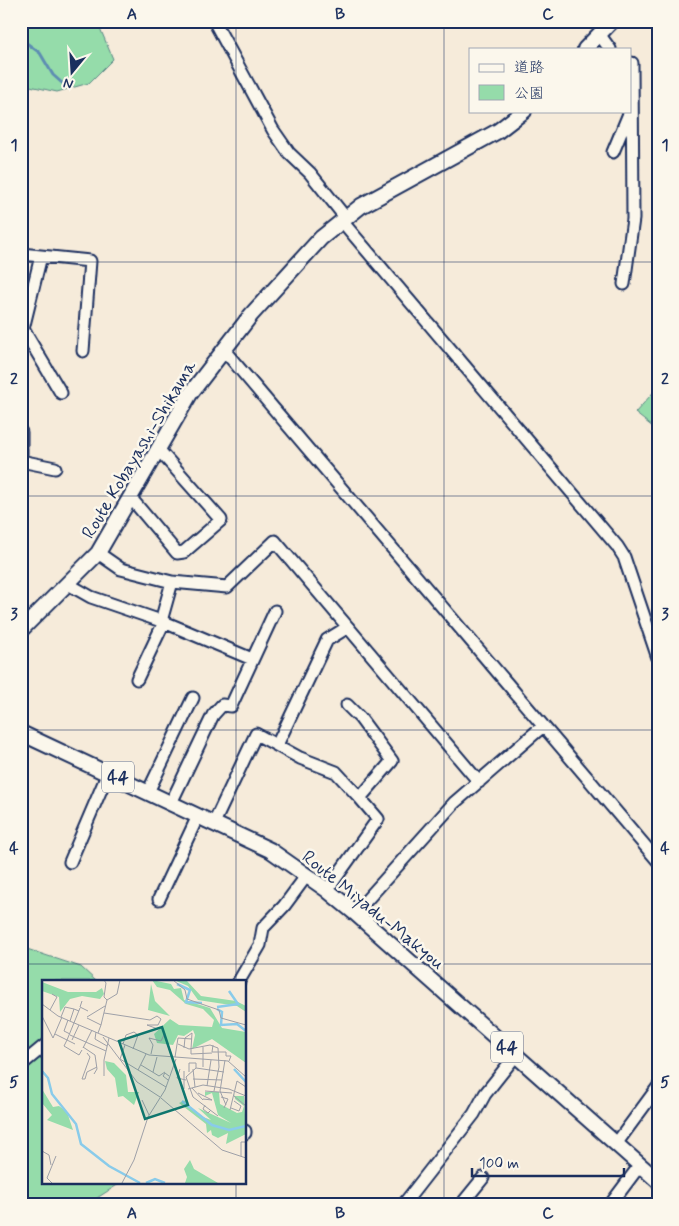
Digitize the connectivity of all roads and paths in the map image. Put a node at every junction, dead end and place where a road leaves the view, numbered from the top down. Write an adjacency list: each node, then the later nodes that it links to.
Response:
1 (214, 21): 9 (street)
2 (612, 21): 3 (main road)
3 (599, 34): 4 (main road); 5 (street)
4 (586, 48)
5 (609, 48)
6 (523, 112): 9 (main road, Route Kobayashi-Shikama)
7 (632, 112): 8 (street); 12 (street)
8 (613, 152)
9 (343, 219): 13 (main road, Route Kobayashi-Shikama); 29 (street)
10 (21, 254): 11 (street)
11 (42, 256): 14 (street); 15 (street)
12 (624, 284)
13 (223, 349): 17 (main road, Route Kobayashi-Shikama); 34 (street)
14 (84, 351)
15 (60, 393)
16 (21, 432): 18 (street)
17 (158, 449): 21 (main road, Route Kobayashi-Shikama); 21 (street)
18 (21, 454)
19 (21, 462): 20 (street)
20 (56, 468)
21 (130, 496): 22 (main road, Route Kobayashi-Shikama)
22 (98, 553): 23 (street); 24 (main road, Route Kobayashi-Shikama)
23 (172, 582): 26 (street); 27 (street)
24 (68, 584): 26 (street); 28 (main road, Route Kobayashi-Shikama)
25 (276, 611): 30 (street)
26 (162, 621): 30 (street); 31 (street)
27 (348, 627): 36 (street); 38 (street)
28 (21, 630)
29 (658, 658)
30 (252, 659): 41 (street)
31 (137, 678)
32 (193, 698): 39 (street)
33 (347, 705): 40 (street)
34 (543, 726): 38 (street); 44 (street)
35 (21, 733): 37 (main road, Route Miyadu-Makyou / 44)
36 (277, 745): 40 (street); 43 (street)
37 (108, 773): 39 (main road, Route Miyadu-Makyou / 44); 45 (street)
38 (479, 782): 49 (street)
39 (148, 792): 41 (main road, Route Miyadu-Makyou / 44)
40 (360, 798): 47 (street)
41 (171, 803): 42 (main road, Route Miyadu-Makyou / 44)
42 (198, 816): 43 (main road, Route Miyadu-Makyou / 44); 48 (street)
43 (214, 823): 46 (main road, Route Miyadu-Makyou / 44)
44 (658, 861)
45 (70, 862)
46 (306, 875): 47 (main road, Route Miyadu-Makyou / 44); 50 (street)
47 (328, 890): 49 (main road, Route Miyadu-Makyou / 44)
48 (158, 899)
49 (355, 913): 52 (main road, Route Miyadu-Makyou / 44)
50 (240, 980)
51 (42, 1048): 53 (street)
52 (516, 1055): 55 (main road, Route Miyadu-Makyou / 44); 59 (street)
53 (21, 1065)
54 (658, 1087): 55 (street)
55 (616, 1144): 56 (main road, Route Miyadu-Makyou / 44)
56 (640, 1165): 58 (main road, Route Miyadu-Makyou / 44); 61 (street)
57 (483, 1178): 60 (street)
58 (658, 1181)
59 (403, 1205)
60 (461, 1205)
61 (610, 1205)

